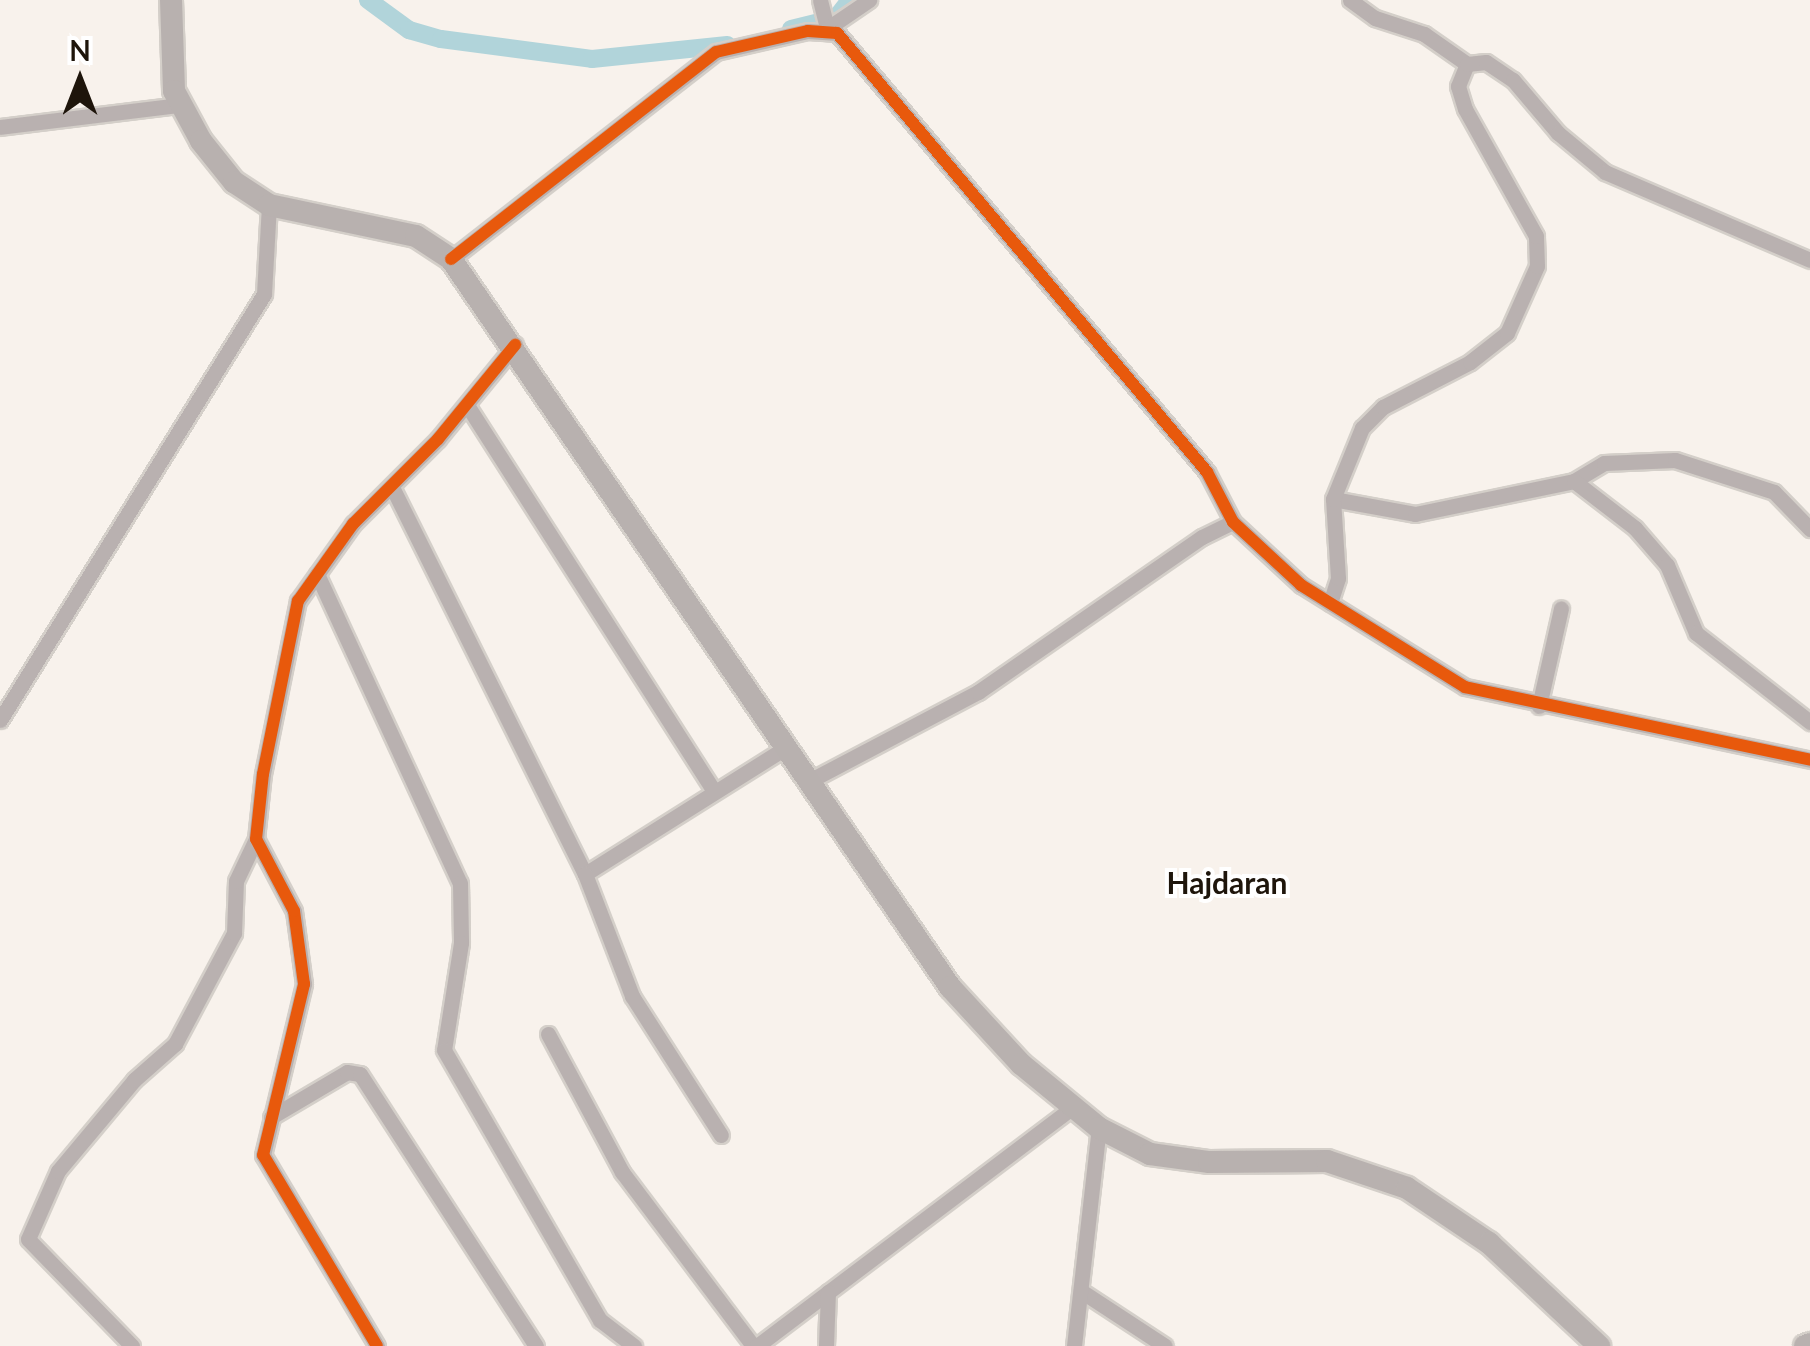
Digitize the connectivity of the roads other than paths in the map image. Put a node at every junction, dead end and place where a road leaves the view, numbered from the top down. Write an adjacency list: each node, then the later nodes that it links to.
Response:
1 (171, 0): 6 (main road)
2 (868, 0): 4 (street)
3 (1350, 0): 5 (street)
4 (824, 18): 9 (street); 16 (street)
5 (1467, 64): 10 (street); 15 (street)
6 (179, 105): 7 (street); 8 (main road)
7 (0, 127)
8 (269, 205): 9 (main road); 22 (street)
9 (451, 259): 11 (main road)
10 (1810, 260)
11 (515, 344): 12 (street); 24 (main road)
12 (466, 404): 14 (street); 27 (street)
13 (1574, 481): 15 (street); 17 (street); 23 (street)
14 (393, 489): 18 (street); 29 (street)
15 (1333, 499): 19 (street)
16 (1233, 522): 19 (street); 26 (street)
17 (1810, 529)
18 (316, 574): 28 (street); 40 (street)
19 (1330, 603): 21 (street)
20 (1561, 608): 21 (street)
21 (1539, 706): 25 (street)
22 (0, 720)
23 (1810, 722)
24 (788, 746): 26 (main road); 27 (street)
25 (1810, 760)
26 (811, 780): 31 (main road)
27 (713, 789): 29 (street)
28 (256, 839): 32 (street); 37 (street)
29 (585, 874): 34 (street)
30 (548, 1034): 41 (street)
31 (1073, 1107): 33 (main road); 36 (street)
32 (271, 1117): 38 (street); 39 (street)
33 (1100, 1128): 35 (street); 45 (main road)
34 (721, 1135)
35 (1082, 1291): 43 (street); 44 (street)
36 (828, 1292): 41 (street); 42 (street)
37 (132, 1346)
38 (377, 1346)
39 (536, 1346)
40 (634, 1346)
41 (755, 1346)
42 (826, 1346)
43 (1074, 1346)
44 (1165, 1346)
45 (1599, 1346)

